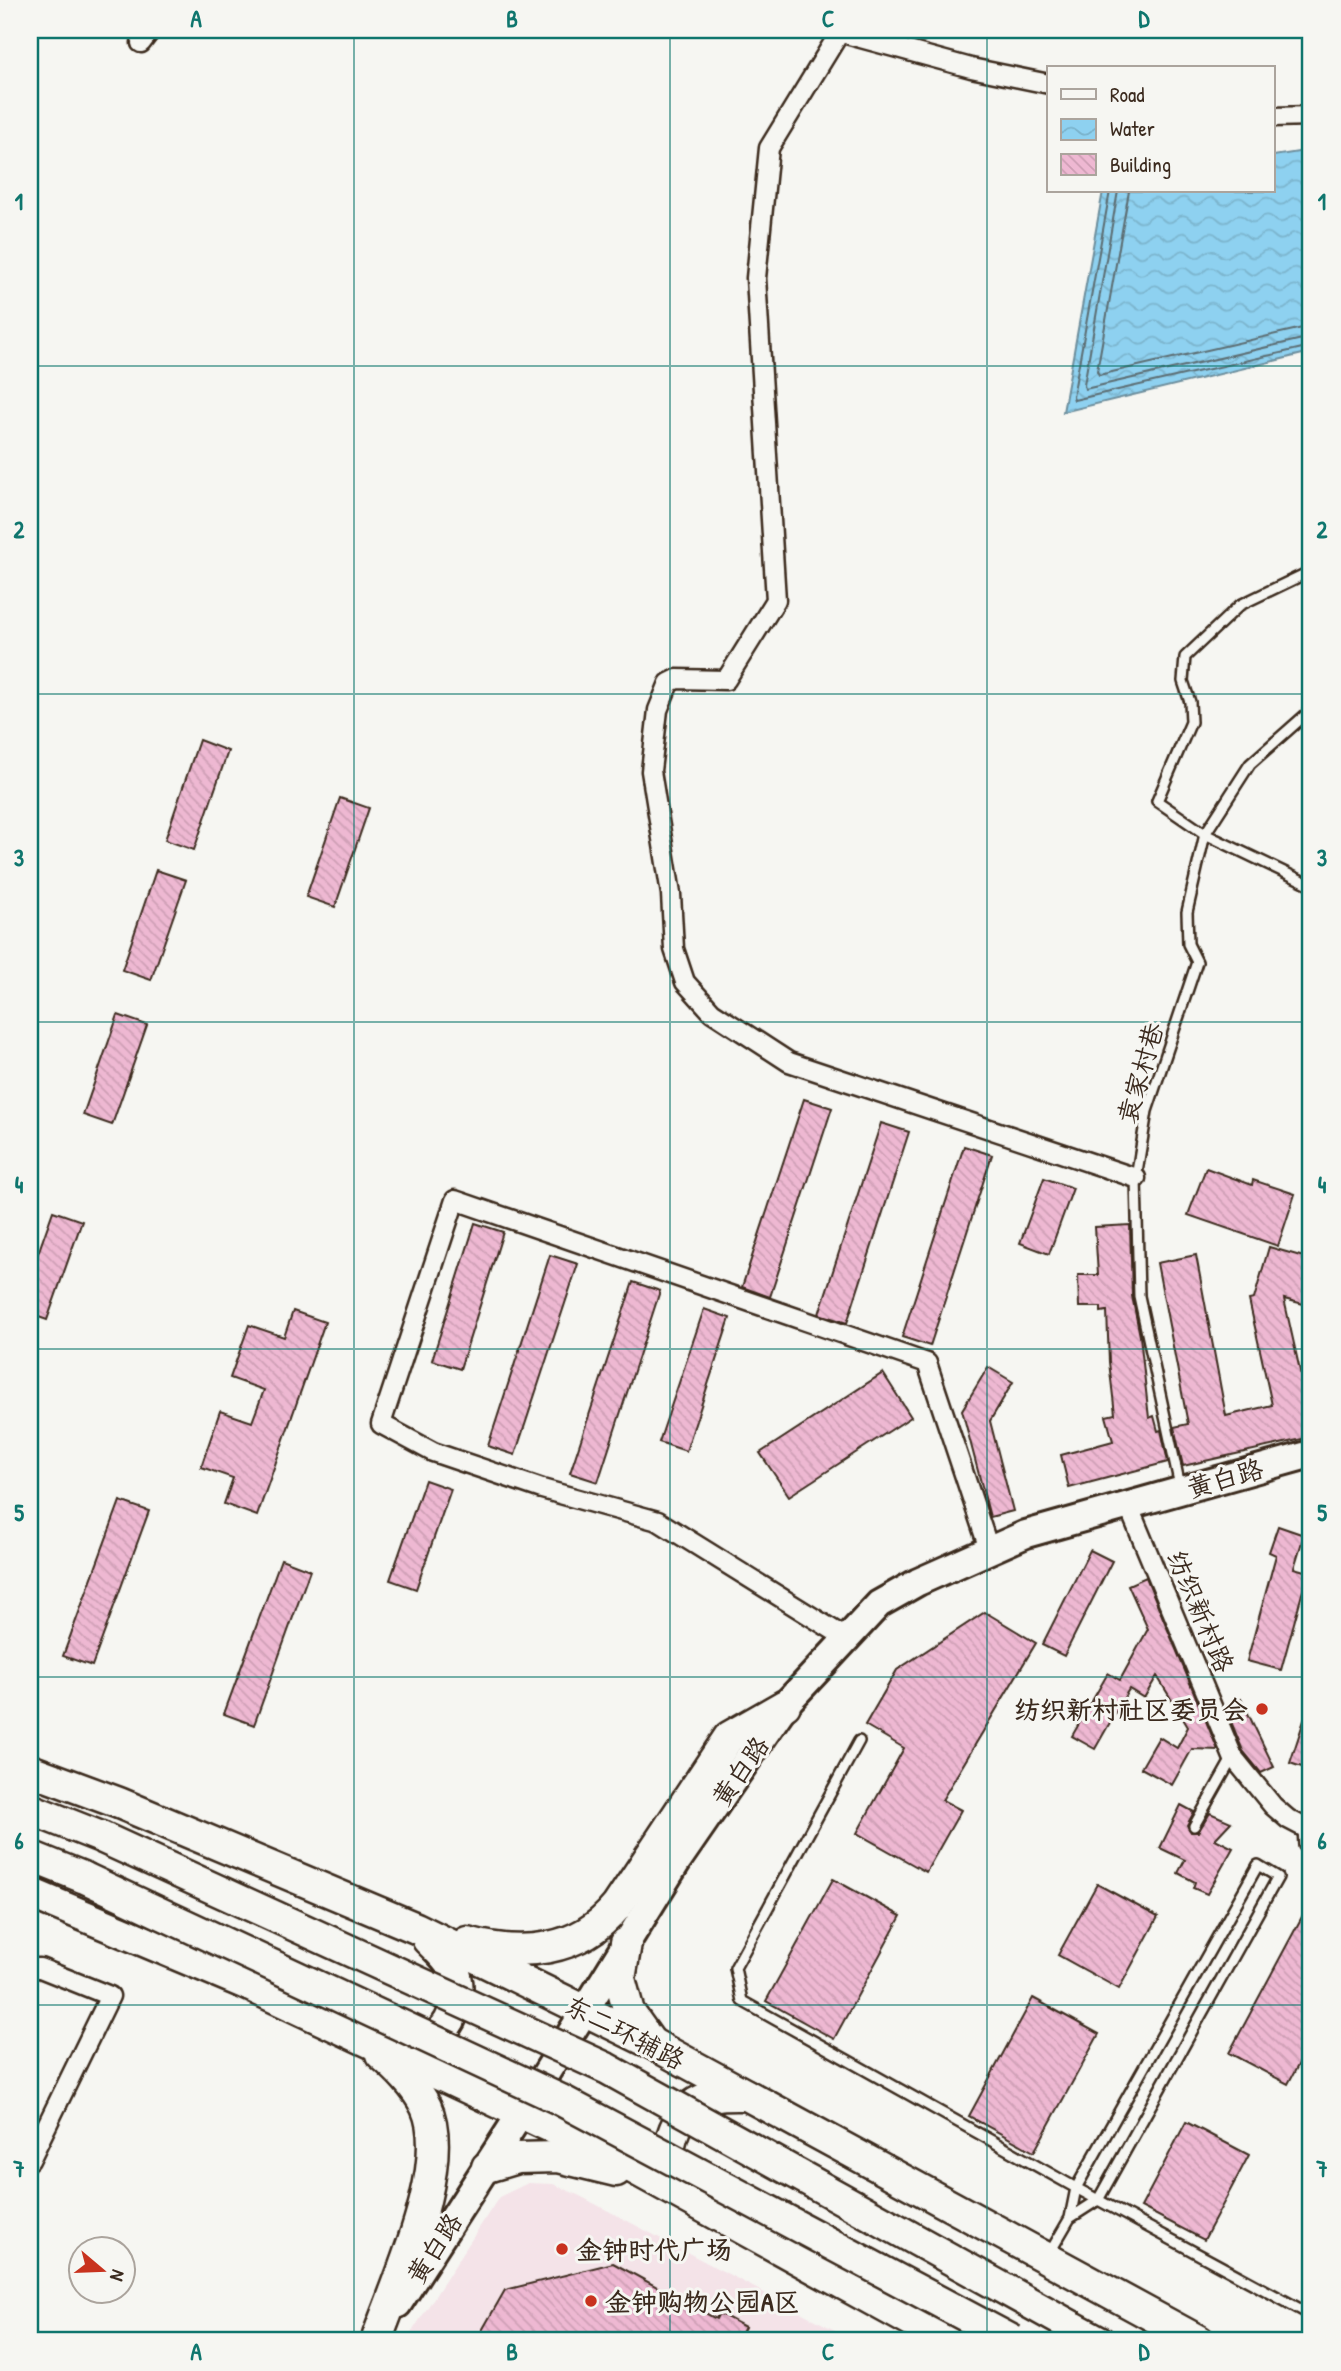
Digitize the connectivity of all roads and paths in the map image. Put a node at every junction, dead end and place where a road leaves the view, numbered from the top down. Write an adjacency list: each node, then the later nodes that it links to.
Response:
1 (835, 31): 2 (street); 9 (street)
2 (1047, 84)
3 (1311, 116): 4 (street)
4 (1274, 117)
5 (1311, 571): 7 (lane)
6 (1311, 710): 7 (lane, 袁家村巷)
7 (1205, 834): 8 (lane); 9 (lane, 袁家村巷)
8 (1311, 885)
9 (1136, 1178): 11 (lane, 袁家村巷)
10 (1311, 1454): 11 (main road, 黄白路)
11 (1181, 1490): 12 (main road, 黄白路)
12 (1128, 1505): 13 (main road, 黄白路); 17 (street, 纺织新村路)
13 (989, 1549): 14 (main road, 黄白路); 14 (street)
14 (846, 1638): 15 (main road, 黄白路)
15 (785, 1705): 25 (main road); 26 (main road, 黄白路)
16 (859, 1741): 36 (lane)
17 (1233, 1757): 20 (lane); 21 (street, 纺织新村路)
18 (30, 1770): 25 (main road, 东二环辅路)
19 (30, 1809): 47 (main road, bridge)
20 (1194, 1826)
21 (1307, 1829): 22 (lane)
22 (1311, 1852)
23 (30, 1856): 46 (main road, bridge)
24 (30, 1894): 29 (main road)
25 (416, 1928): 28 (main road, 东二环辅路); 29 (main road)
26 (626, 1943): 28 (main road, 黄白路); 30 (main road)
27 (30, 1968): 33 (street)
28 (585, 2011): 30 (main road, 东二环辅路); 32 (main road, 黄白路)
29 (362, 2037): 32 (main road); 43 (main road)
30 (651, 2043): 31 (main road, 东二环辅路)
31 (746, 2095): 37 (main road); 40 (main road, 东二环辅路)
32 (521, 2113): 34 (main road, 黄白路); 35 (main road)
33 (30, 2160)
34 (486, 2167): 35 (main road); 43 (main road, 黄白路)
35 (654, 2179): 37 (main road)
36 (1076, 2188): 38 (lane); 38 (lane); 39 (lane)
37 (691, 2200): 45 (main road)
38 (1098, 2200): 39 (lane); 41 (lane)
39 (1070, 2218): 40 (lane)
40 (1046, 2258): 48 (main road, 东二环辅路)
41 (1311, 2315)
42 (867, 2333): 44 (path)
43 (377, 2339)
44 (862, 2341)
45 (947, 2341)
46 (1013, 2341)
47 (1099, 2341)
48 (1199, 2341)

